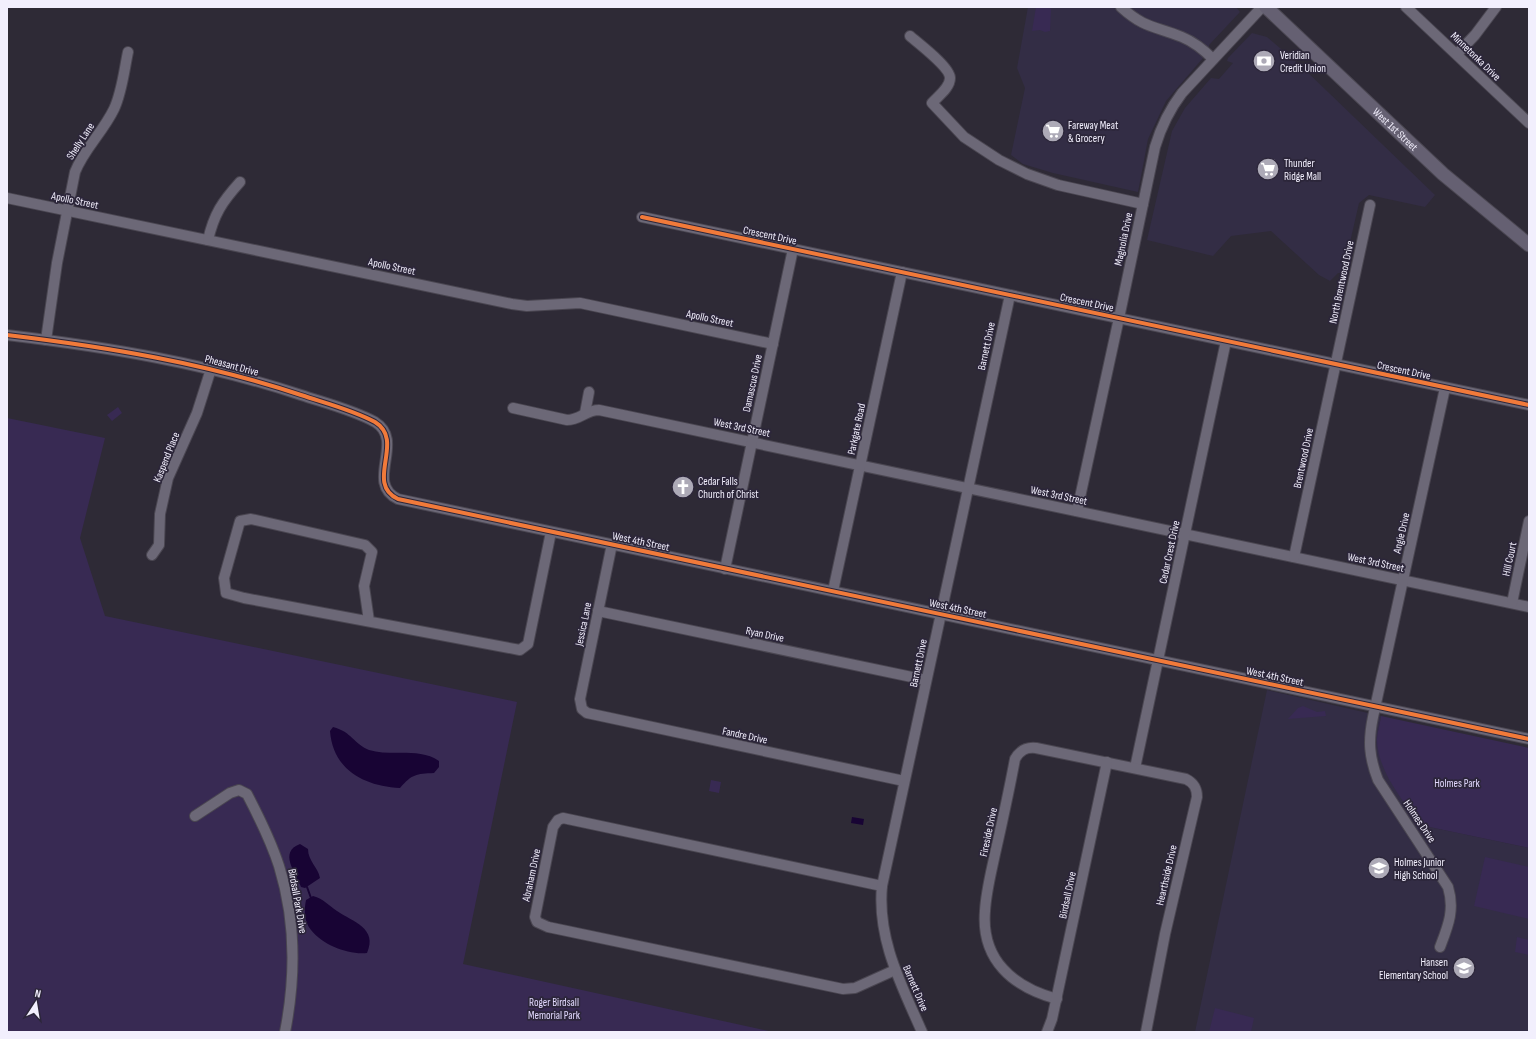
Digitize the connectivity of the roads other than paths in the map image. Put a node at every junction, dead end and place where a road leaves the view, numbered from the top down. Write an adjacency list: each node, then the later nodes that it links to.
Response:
1 (1121, 7): 9 (street)
2 (1262, 7): 9 (street, Magnolia Drive)
3 (1266, 7): 18 (main road, West 1st Street)
4 (1406, 7): 8 (street, Minnetonka Drive)
5 (1496, 7): 8 (street)
6 (910, 36): 13 (street)
7 (128, 52): 15 (street, Shelly Lane)
8 (1457, 54): 10 (street, Minnetonka Drive)
9 (1213, 59): 13 (street, Magnolia Drive)
10 (1529, 123)
11 (240, 182): 17 (street)
12 (7, 198): 15 (street, Apollo Street)
13 (1143, 204): 22 (street, Magnolia Drive)
14 (1370, 205): 27 (street, North Brentwood Drive)
15 (67, 210): 17 (street, Apollo Street); 24 (street, Shelly Lane)
16 (642, 217): 19 (street, Crescent Drive)
17 (208, 240): 26 (street, Apollo Street)
18 (1529, 245)
19 (793, 249): 20 (street, Crescent Drive); 26 (street, Damascus Drive)
20 (902, 272): 21 (street, Crescent Drive); 35 (street, Parkgate Road)
21 (1010, 295): 22 (street, Crescent Drive); 36 (street, Barnett Drive)
22 (1119, 318): 25 (street, Crescent Drive); 38 (street, Magnolia Drive)
23 (7, 336): 24 (street, Pheasant Drive)
24 (46, 340): 28 (street, Pheasant Drive)
25 (1226, 341): 27 (street, Crescent Drive); 41 (street, Cedar Crest Drive)
26 (773, 344): 34 (street, Damascus Drive)
27 (1336, 364): 29 (street, Crescent Drive); 44 (street, Brentwood Drive)
28 (210, 369): 37 (street, Pheasant Drive); 43 (street, Kaspend Place)
29 (1445, 388): 31 (street, Crescent Drive); 46 (street, Angie Drive)
30 (589, 392): 33 (street)
31 (1529, 405)
32 (513, 408): 33 (street, West 3rd Street)
33 (585, 413): 34 (street, West 3rd Street)
34 (752, 442): 35 (street, West 3rd Street); 45 (street, Damascus Drive)
35 (860, 465): 36 (street, West 3rd Street); 47 (street, Parkgate Road)
36 (968, 488): 38 (street, West 3rd Street); 51 (street, Barnett Drive)
37 (386, 489): 40 (street, West 4th Street)
38 (1076, 511): 41 (street, West 3rd Street)
39 (1529, 521): 48 (street, Hill Court)
40 (551, 532): 42 (street, West 4th Street); 52 (street)
41 (1185, 534): 44 (street, West 3rd Street); 53 (street, Cedar Crest Drive)
42 (612, 544): 45 (street, West 4th Street); 50 (street, Jessica Lane)
43 (152, 556)
44 (1294, 557): 46 (street, West 3rd Street)
45 (725, 568): 47 (street, West 4th Street)
46 (1403, 580): 48 (street, West 3rd Street); 55 (street, Angie Drive)
47 (834, 591): 51 (street, West 4th Street)
48 (1512, 603): 49 (street, West 3rd Street)
49 (1529, 606)
50 (598, 611): 54 (street, Ryan Drive); 56 (street, Jessica Lane)
51 (941, 614): 53 (street, West 4th Street); 54 (street, Barnett Drive)
52 (369, 621): 52 (street)
53 (1158, 660): 55 (street, West 4th Street); 59 (street, Cedar Crest Drive)
54 (926, 680): 60 (street, Barnett Drive)
55 (1375, 706): 57 (street, West 4th Street); 63 (street, Holmes Drive)
56 (582, 709): 60 (street, Fandre Drive)
57 (1529, 738)
58 (1107, 762): 59 (street, Fireside Drive); 65 (street, Birdsall Drive); 65 (street, Fireside Drive)
59 (1135, 768): 69 (street, Hearthside Drive)
60 (904, 781): 62 (street, Barnett Drive)
61 (195, 816): 66 (street, Birdsall Park Drive)
62 (882, 886): 64 (street, Barnett Drive); 64 (street, Abraham Drive)
63 (1440, 947)
64 (895, 970): 67 (street, Barnett Drive)
65 (1057, 999): 68 (street, Birdsall Drive)
66 (285, 1032)
67 (922, 1032)
68 (1047, 1032)
69 (1146, 1032)

